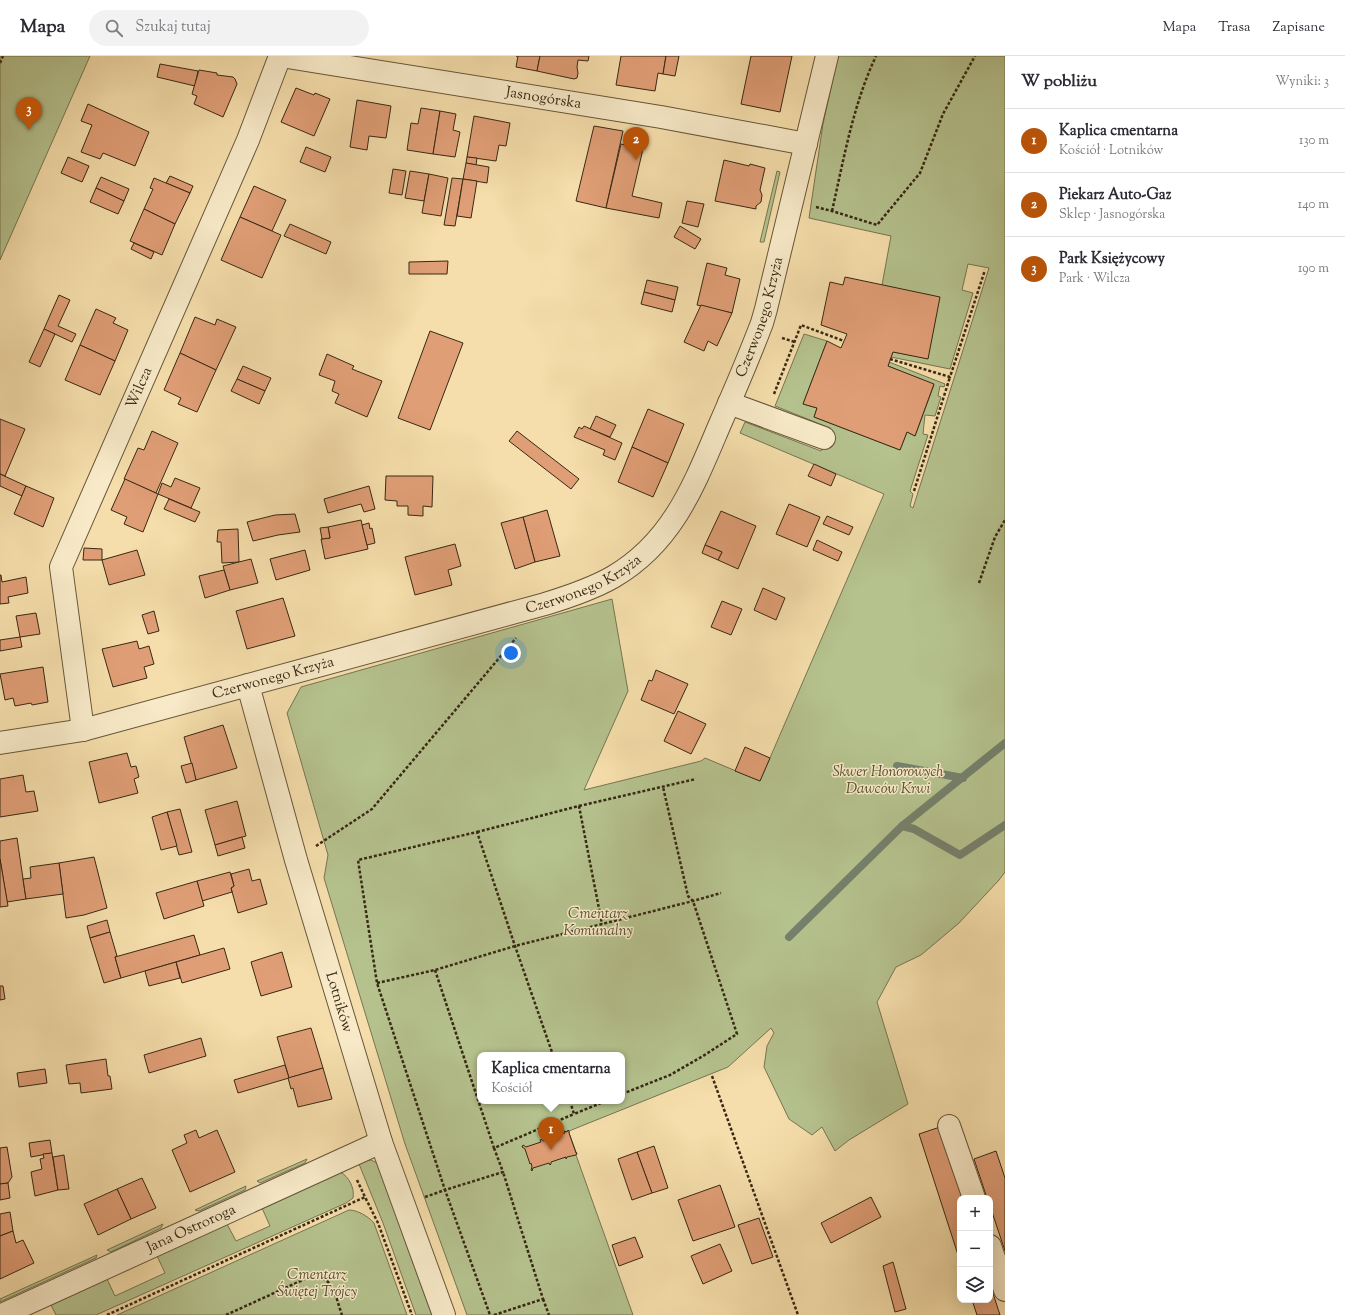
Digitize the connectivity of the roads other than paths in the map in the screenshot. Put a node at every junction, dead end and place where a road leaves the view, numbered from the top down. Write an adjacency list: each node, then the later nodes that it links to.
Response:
1 (281, 56): 3 (street, Jasnogórska); 7 (street, Wilcza)
2 (827, 56): 3 (street, Czerwonego Krzyża)
3 (806, 144): 4 (street, Czerwonego Krzyża)
4 (729, 403): 5 (street); 6 (street, Czerwonego Krzyża)
5 (824, 438)
6 (248, 685): 7 (street, Czerwonego Krzyża); 10 (street, Lotników)
7 (83, 730): 8 (street, Czerwonego Krzyża)
8 (0, 743)
9 (950, 1126): 11 (street)
10 (381, 1142): 14 (street, Jana Ostroroga); 15 (street, Lotników)
11 (973, 1195)
12 (993, 1255): 13 (street)
13 (1005, 1290)
14 (2, 1315)
15 (444, 1315)

